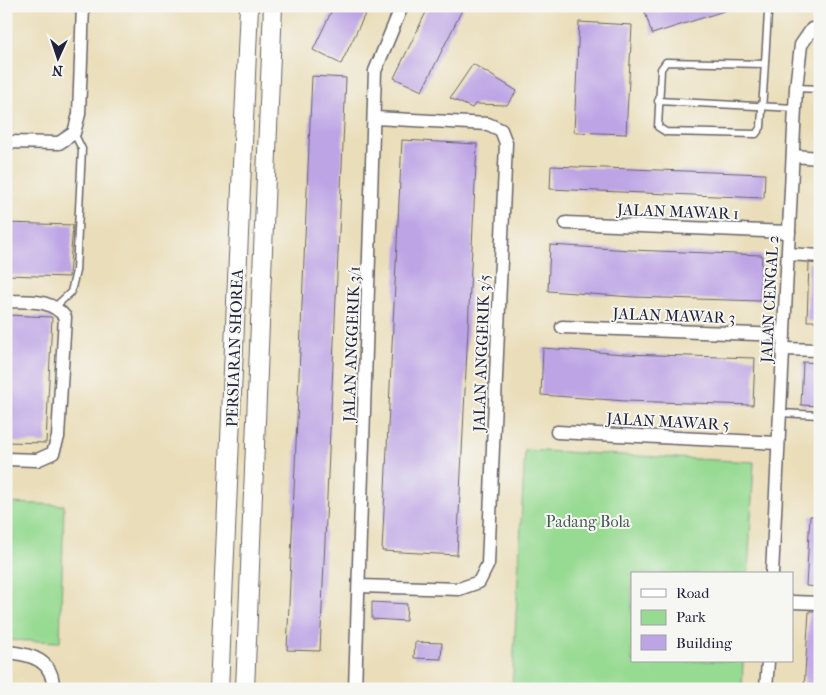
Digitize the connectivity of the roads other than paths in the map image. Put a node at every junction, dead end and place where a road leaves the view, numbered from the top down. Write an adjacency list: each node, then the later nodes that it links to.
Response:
1 (83, 6): 14 (street)
2 (249, 6): 40 (main road, PERSIARAN SHOREA)
3 (273, 6): 41 (main road, PERSIARAN SHOREA)
4 (402, 6): 13 (street, JALAN ANGGERIK 3/1)
5 (768, 13): 7 (lane)
6 (816, 29): 8 (street, JALAN CENGAL 2)
7 (765, 64): 10 (lane); 11 (lane)
8 (796, 88): 9 (lane); 12 (street, JALAN CENGAL 2)
9 (820, 89)
10 (658, 101): 11 (lane); 11 (lane)
11 (762, 106): 12 (lane)
12 (795, 108): 16 (street, JALAN CENGAL 2)
13 (375, 118): 34 (street, JALAN ANGGERIK 3/1); 34 (street, JALAN ANGGERIK 3/5)
14 (74, 133): 15 (street); 23 (lane)
15 (6, 142)
16 (793, 156): 17 (street); 19 (street, JALAN CENGAL 2)
17 (820, 158)
18 (566, 223): 19 (street, JALAN MAWAR 1)
19 (789, 232): 20 (street, JALAN CENGAL 2)
20 (788, 254): 21 (street); 25 (street, JALAN CENGAL 2)
21 (820, 256)
22 (6, 301): 23 (street)
23 (56, 306): 32 (street)
24 (562, 328): 25 (street, JALAN MAWAR 3)
25 (784, 335): 26 (street, JALAN CENGAL 2)
26 (783, 349): 27 (street); 28 (street, JALAN CENGAL 2)
27 (820, 350)
28 (780, 413): 29 (lane); 31 (street, JALAN CENGAL 2)
29 (820, 415)
30 (557, 432): 31 (street, JALAN MAWAR 5)
31 (778, 443): 33 (street, JALAN CENGAL 2)
32 (6, 459)
33 (772, 572)
34 (359, 586): 42 (street, JALAN ANGGERIK 3/1)
35 (794, 602): 36 (street)
36 (820, 603)
37 (6, 652): 39 (street)
38 (768, 662): 43 (street)
39 (52, 689)
40 (219, 689)
41 (245, 689)
42 (355, 689)
43 (766, 689)

